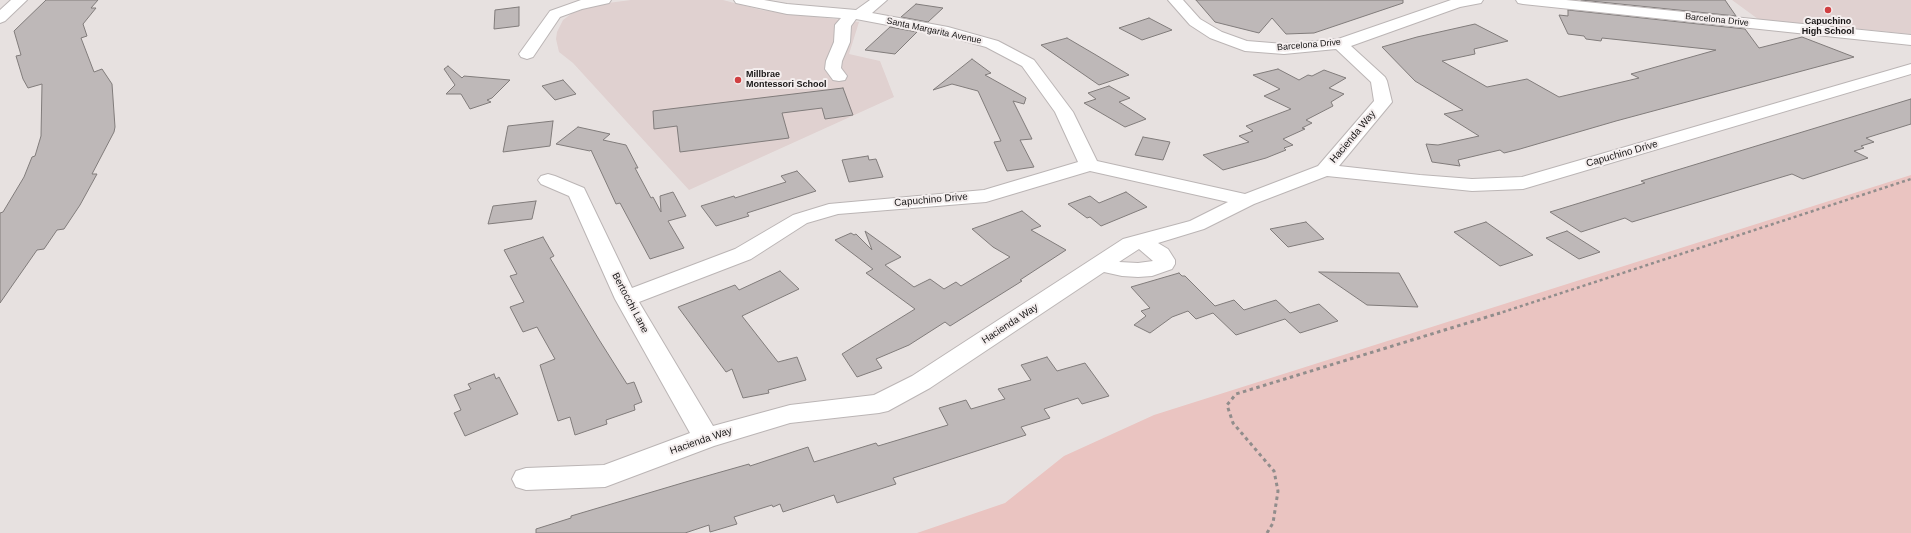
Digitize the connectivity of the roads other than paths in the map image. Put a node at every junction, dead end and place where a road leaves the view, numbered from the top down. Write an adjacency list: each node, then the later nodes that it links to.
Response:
1 (20, 0): 10 (street)
2 (604, 0): 13 (street)
3 (741, 0): 9 (street, Santa Margarita Avenue)
4 (880, 0): 9 (street)
5 (1175, 0): 12 (street, Barcelona Drive)
6 (1476, 0): 8 (street, Barcelona Drive)
7 (1523, 0): 11 (street, Barcelona Drive)
8 (1452, 2): 12 (street, Barcelona Drive)
9 (855, 15): 15 (street); 16 (street, Santa Margarita Avenue)
10 (0, 18)
11 (1911, 40)
12 (1340, 44): 17 (street, Hacienda Way)
13 (527, 54)
14 (1911, 69): 17 (street, Capuchino Drive)
15 (838, 76)
16 (1089, 165): 19 (street, Capuchino Drive); 22 (street, Capuchino Drive)
17 (1325, 170): 19 (street, Hacienda Way)
18 (548, 180): 22 (street, Bertocchi Lane)
19 (1247, 200): 20 (street, Hacienda Way)
20 (1142, 241): 21 (street, Hacienda Way); 21 (street)
21 (1101, 264): 23 (street, Hacienda Way)
22 (626, 299): 23 (street, Bertocchi Lane)
23 (706, 438): 24 (street, Hacienda Way)
24 (526, 479)

